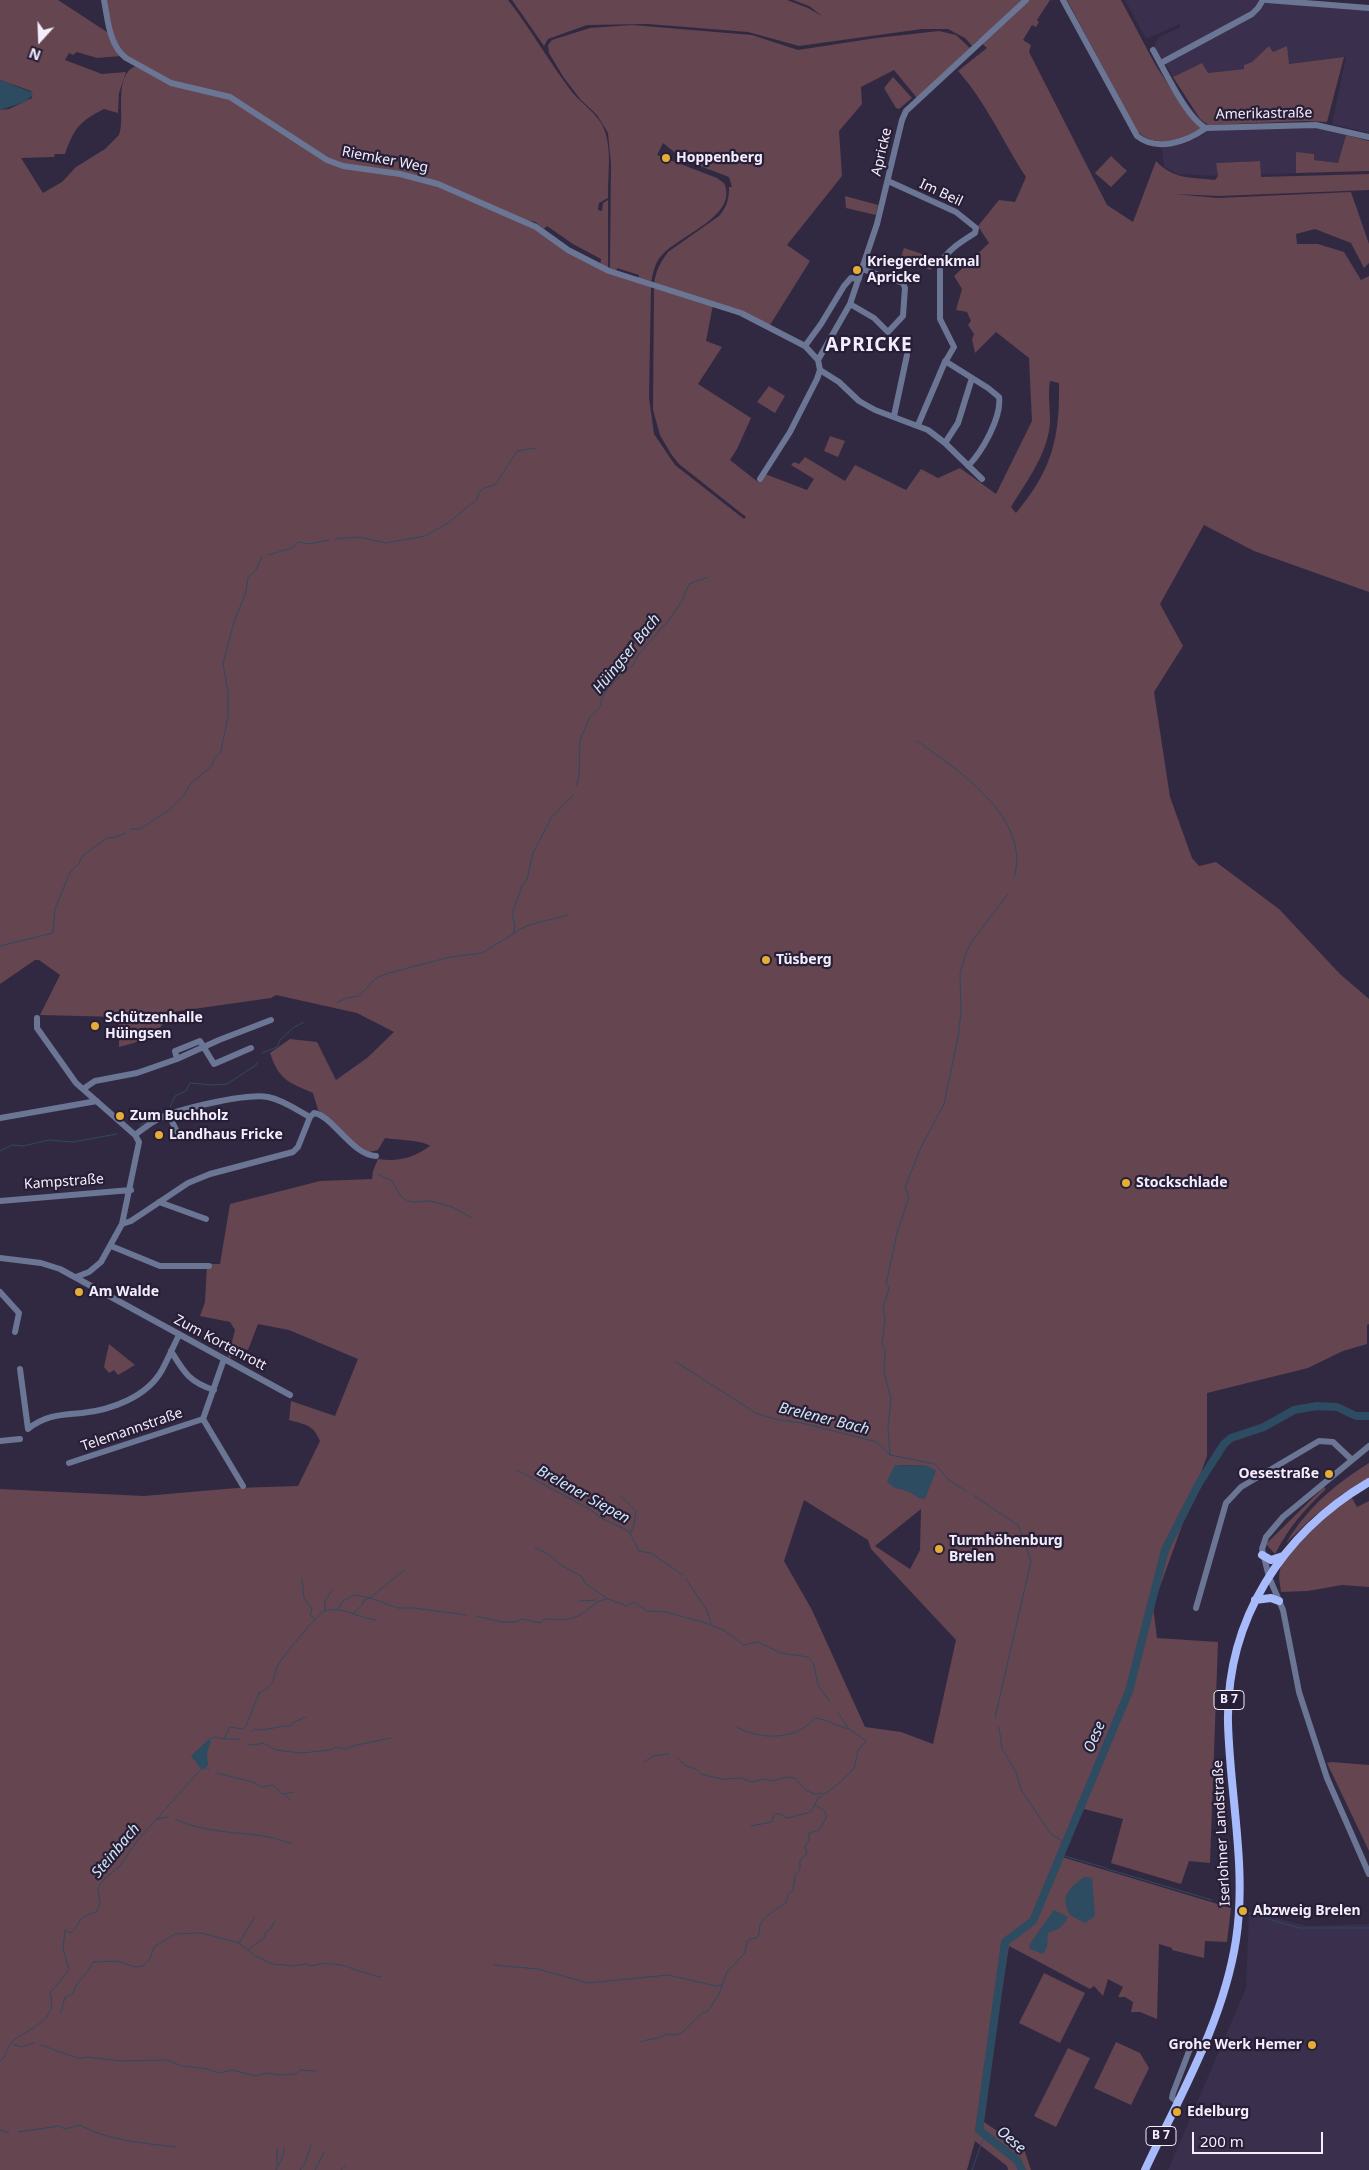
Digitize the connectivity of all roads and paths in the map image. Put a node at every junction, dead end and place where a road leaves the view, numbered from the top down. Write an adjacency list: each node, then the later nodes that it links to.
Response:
1 (104, 0): 15 (street, Riemker Weg)
2 (1026, 0): 11 (street, Apricke)
3 (1063, 0): 9 (street)
4 (1263, 0): 8 (street)
5 (1267, 0): 6 (street)
6 (1369, 8)
7 (1153, 50): 8 (street, Amerikastraße)
8 (1161, 63): 9 (street, Amerikastraße)
9 (1206, 128): 10 (street, Amerikastraße)
10 (1369, 137)
11 (888, 181): 12 (street, Apricke); 18 (street, Im Beil)
12 (862, 269): 13 (street, Apricke); 14 (street)
13 (858, 278): 14 (street, Apricke); 15 (street, Apricke)
14 (850, 304): 17 (street, Apricke)
15 (805, 346): 17 (street)
16 (908, 355): 21 (street)
17 (818, 360): 19 (street)
18 (945, 362): 20 (street); 22 (street)
19 (820, 370): 21 (street); 26 (street)
20 (972, 378): 23 (street); 24 (street)
21 (894, 416): 22 (street)
22 (918, 425): 23 (street)
23 (945, 444): 24 (street)
24 (968, 466): 25 (street)
25 (982, 478)
26 (760, 479)
27 (37, 1018): 31 (street)
28 (271, 1020): 29 (street)
29 (204, 1047): 30 (street); 31 (street)
30 (251, 1048)
31 (83, 1089): 32 (street)
32 (97, 1101): 35 (street); 37 (street)
33 (169, 1115): 34 (street); 36 (street); 37 (street)
34 (310, 1117): 38 (street); 41 (street)
35 (0, 1118)
36 (177, 1132)
37 (135, 1135): 39 (street)
38 (376, 1156)
39 (131, 1190): 40 (street, Kampstraße); 43 (street)
40 (0, 1201)
41 (159, 1202): 42 (street); 43 (street)
42 (206, 1219)
43 (122, 1224): 44 (street)
44 (112, 1246): 46 (street); 47 (street)
45 (0, 1258): 47 (street, Zum Kortenrott)
46 (209, 1266)
47 (76, 1277): 50 (street, Zum Kortenrott)
48 (0, 1292): 49 (street)
49 (15, 1332)
50 (179, 1335): 51 (street); 52 (street, Zum Kortenrott)
51 (171, 1351): 53 (street); 54 (street)
52 (224, 1359): 54 (street); 55 (street, Zum Kortenrott)
53 (20, 1369)
54 (214, 1390): 56 (street)
55 (290, 1395)
56 (203, 1419): 61 (street, Telemannstraße); 63 (street)
57 (20, 1439): 58 (street)
58 (0, 1442)
59 (1369, 1446): 60 (street)
60 (1351, 1459): 64 (street); 69 (street)
61 (69, 1463)
62 (1369, 1482): 65 (main road, B 7)
63 (243, 1486)
64 (1262, 1555): 65 (main road); 66 (street)
65 (1283, 1556): 66 (main road, B 7)
66 (1269, 1578): 67 (main road, B 7); 68 (street)
67 (1255, 1600): 68 (main road); 71 (main road, Iserlohner Landstraße / B 7)
68 (1279, 1600): 70 (street)
69 (1196, 1608)
70 (1369, 1874)
71 (1203, 2051): 72 (main road, Iserlohner Landstraße / B 7); 72 (street)
72 (1177, 2102): 73 (main road, Iserlohner Landstraße / B 7)
73 (1145, 2170)

